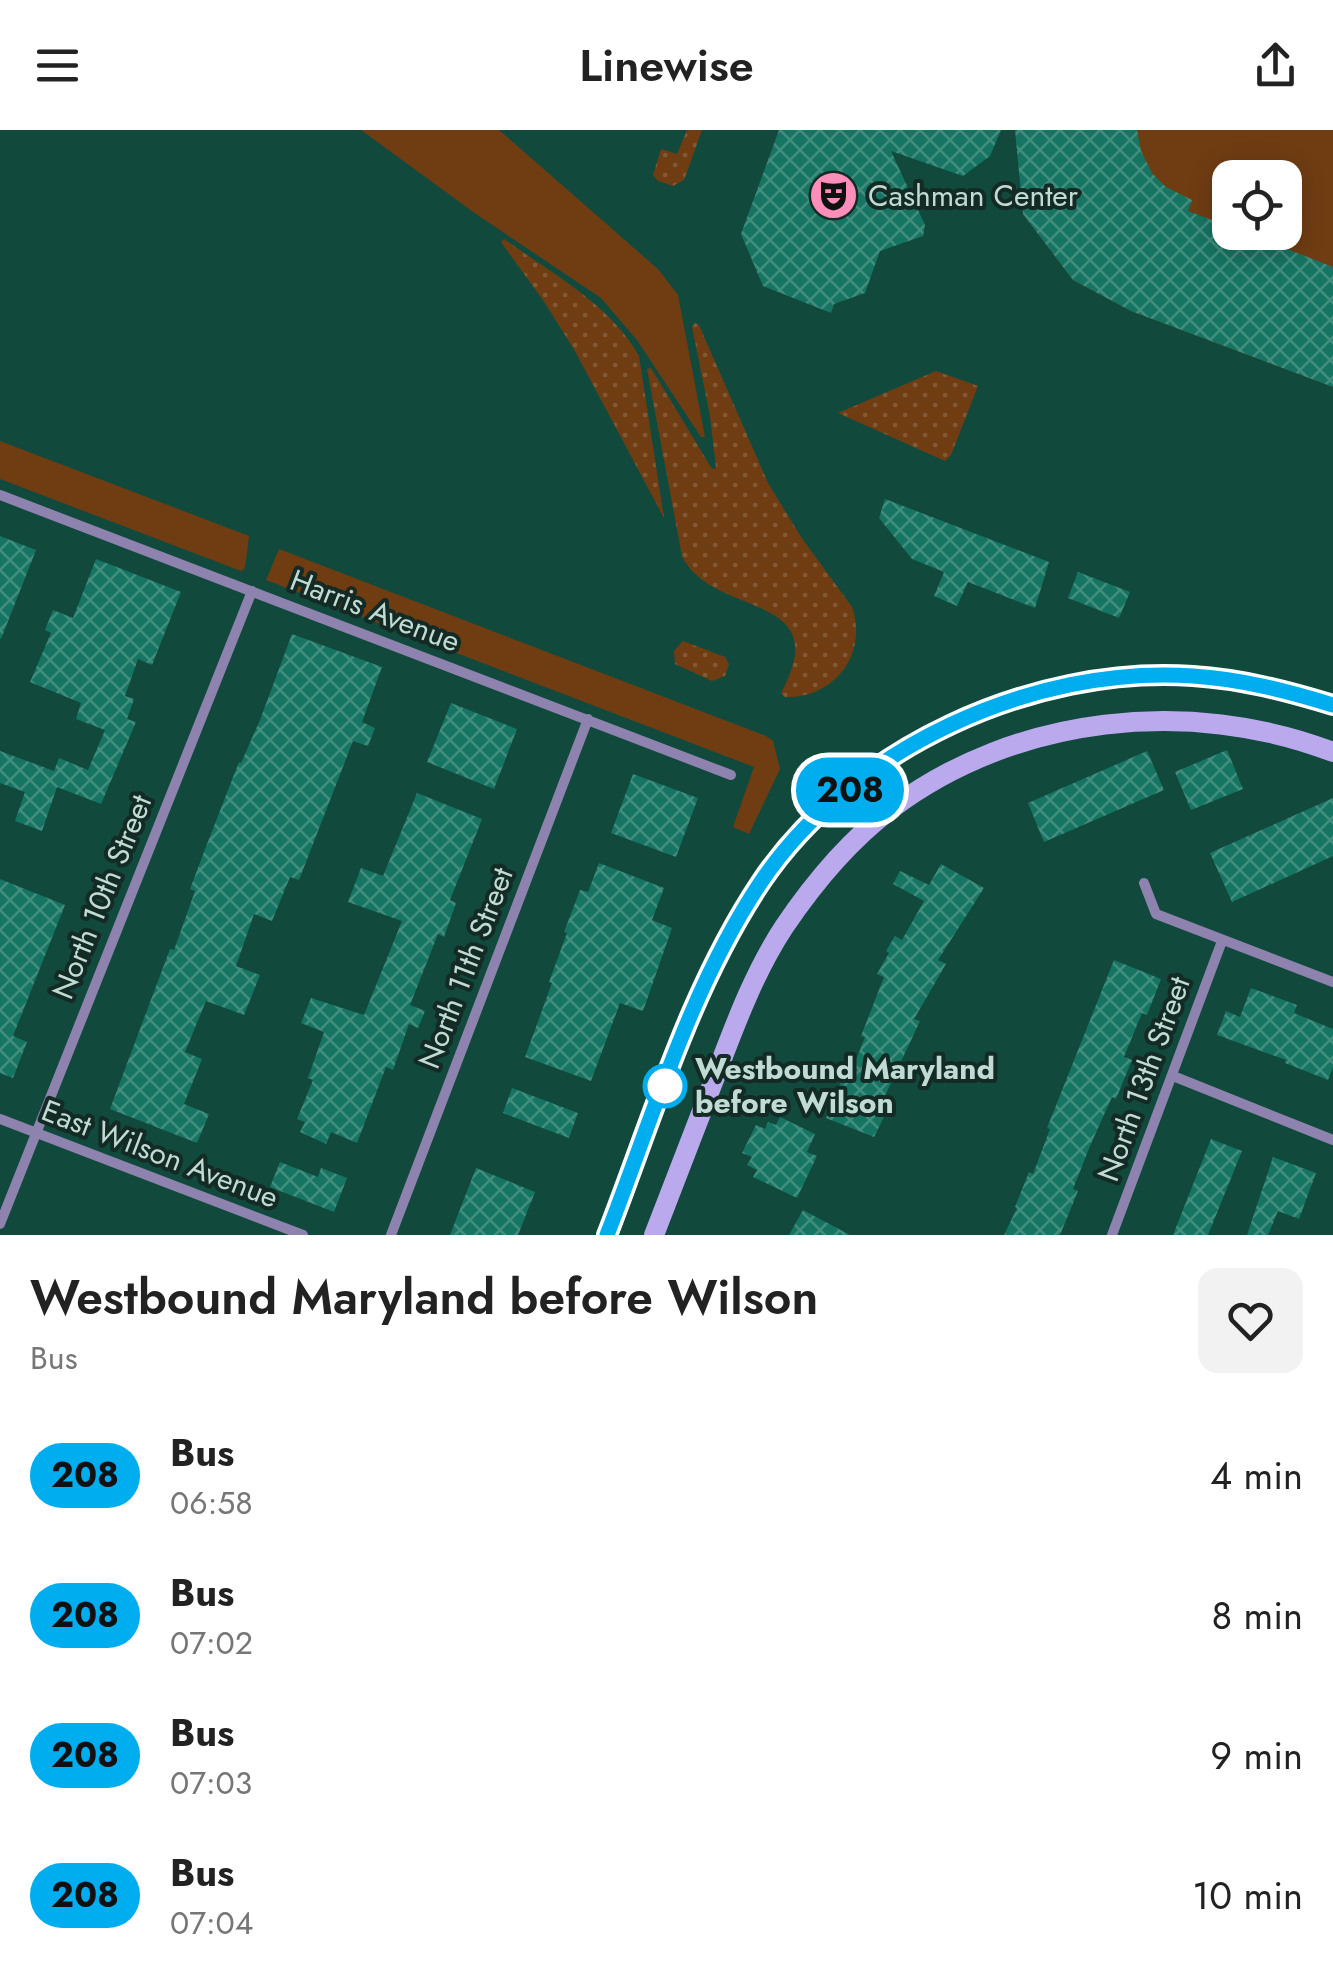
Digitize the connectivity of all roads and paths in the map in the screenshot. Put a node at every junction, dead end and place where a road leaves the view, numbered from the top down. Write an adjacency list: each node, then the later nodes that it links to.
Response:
1 (0, 495): 2 (street, Harris Avenue)
2 (252, 590): 4 (street, Harris Avenue); 12 (street, North 10th Street)
3 (1333, 705): 17 (main road)
4 (588, 719): 6 (street, Harris Avenue); 16 (street, North 11th Street)
5 (1333, 752): 18 (main road)
6 (732, 775)
7 (1144, 883): 8 (street)
8 (1222, 940): 9 (street); 10 (street, North 13th Street)
9 (1333, 982)
10 (1173, 1076): 13 (street); 19 (street, North 13th Street)
11 (0, 1119): 12 (street, East Wilson Avenue)
12 (35, 1132): 14 (street, North 10th Street); 15 (street, East Wilson Avenue)
13 (1333, 1140)
14 (0, 1224)
15 (303, 1235)
16 (391, 1235)
17 (608, 1235)
18 (654, 1235)
19 (1112, 1235)

